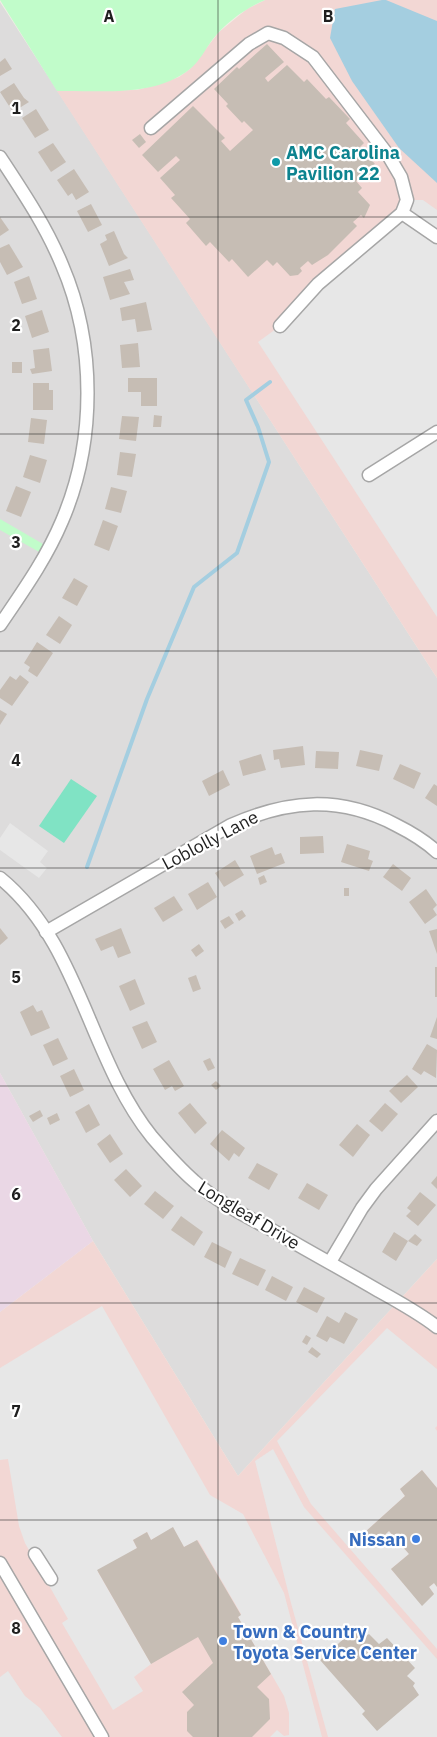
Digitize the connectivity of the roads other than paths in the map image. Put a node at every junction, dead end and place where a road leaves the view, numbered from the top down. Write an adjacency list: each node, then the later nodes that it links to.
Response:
1 (151, 128): 3 (street)
2 (0, 157): 8 (street)
3 (402, 213): 4 (street); 5 (street)
4 (437, 237)
5 (280, 326)
6 (437, 432): 7 (street)
7 (369, 475)
8 (0, 625)
9 (437, 852): 11 (street, Loblolly Lane)
10 (0, 878): 11 (street, Longleaf Drive)
11 (46, 932): 13 (street, Longleaf Drive)
12 (437, 1122): 13 (street)
13 (330, 1262): 14 (street, Longleaf Drive)
14 (437, 1327)
15 (35, 1554): 17 (street)
16 (0, 1563): 18 (street)
17 (51, 1579)
18 (102, 1737)

